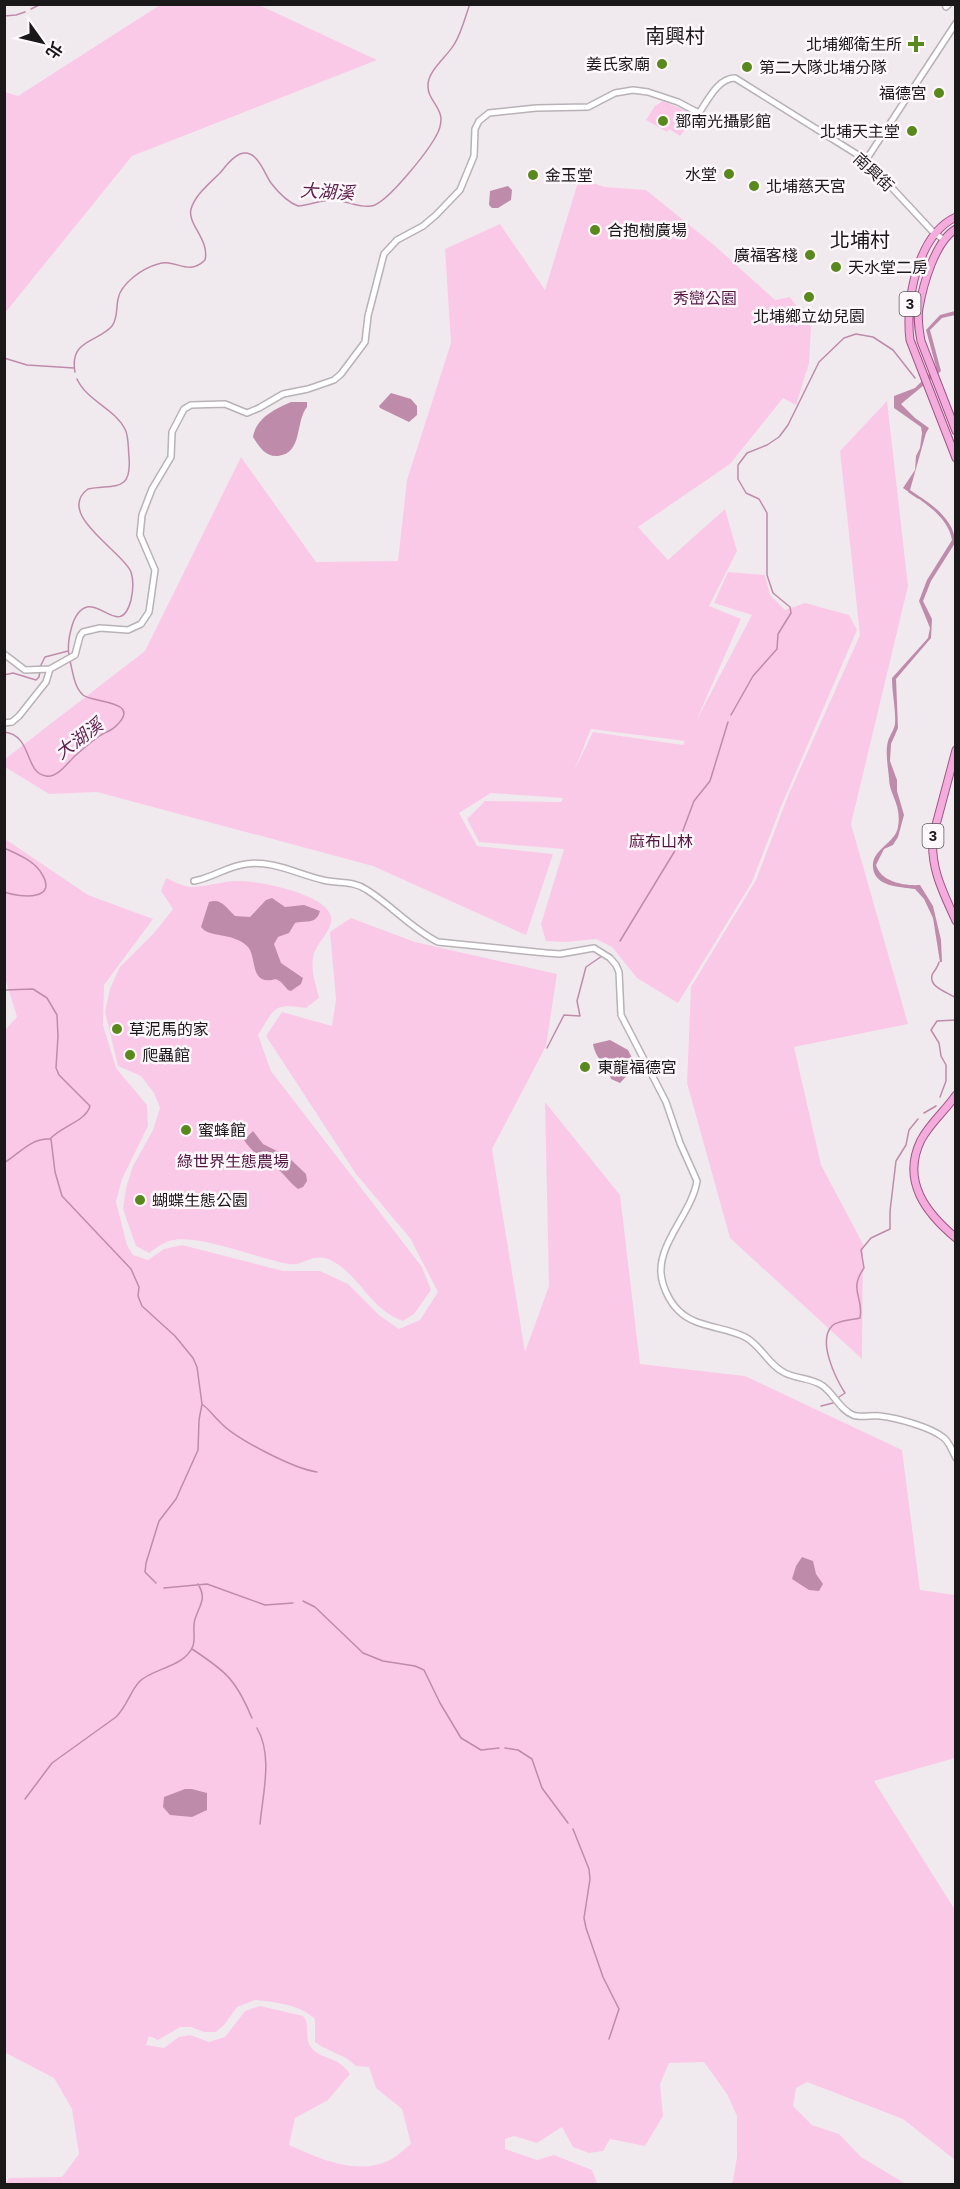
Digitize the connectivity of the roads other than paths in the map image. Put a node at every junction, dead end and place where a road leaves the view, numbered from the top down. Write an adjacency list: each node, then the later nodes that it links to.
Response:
1 (956, 23): 2 (street)
2 (866, 160): 5 (street, 南興街); 10 (street, 南興街)
3 (956, 217): 5 (main road, 3)
4 (956, 229): 6 (main road, 3)
5 (934, 233): 6 (street, 南興街); 8 (main road, 3)
6 (943, 239): 7 (main road, 3)
7 (956, 431)
8 (956, 458)
9 (4, 654): 10 (street)
10 (50, 669): 11 (street)
11 (4, 723)
12 (956, 750): 14 (main road, 3)
13 (194, 881): 17 (street)
14 (956, 921)
15 (956, 1095): 16 (main road)
16 (956, 1238)
17 (956, 1458)

